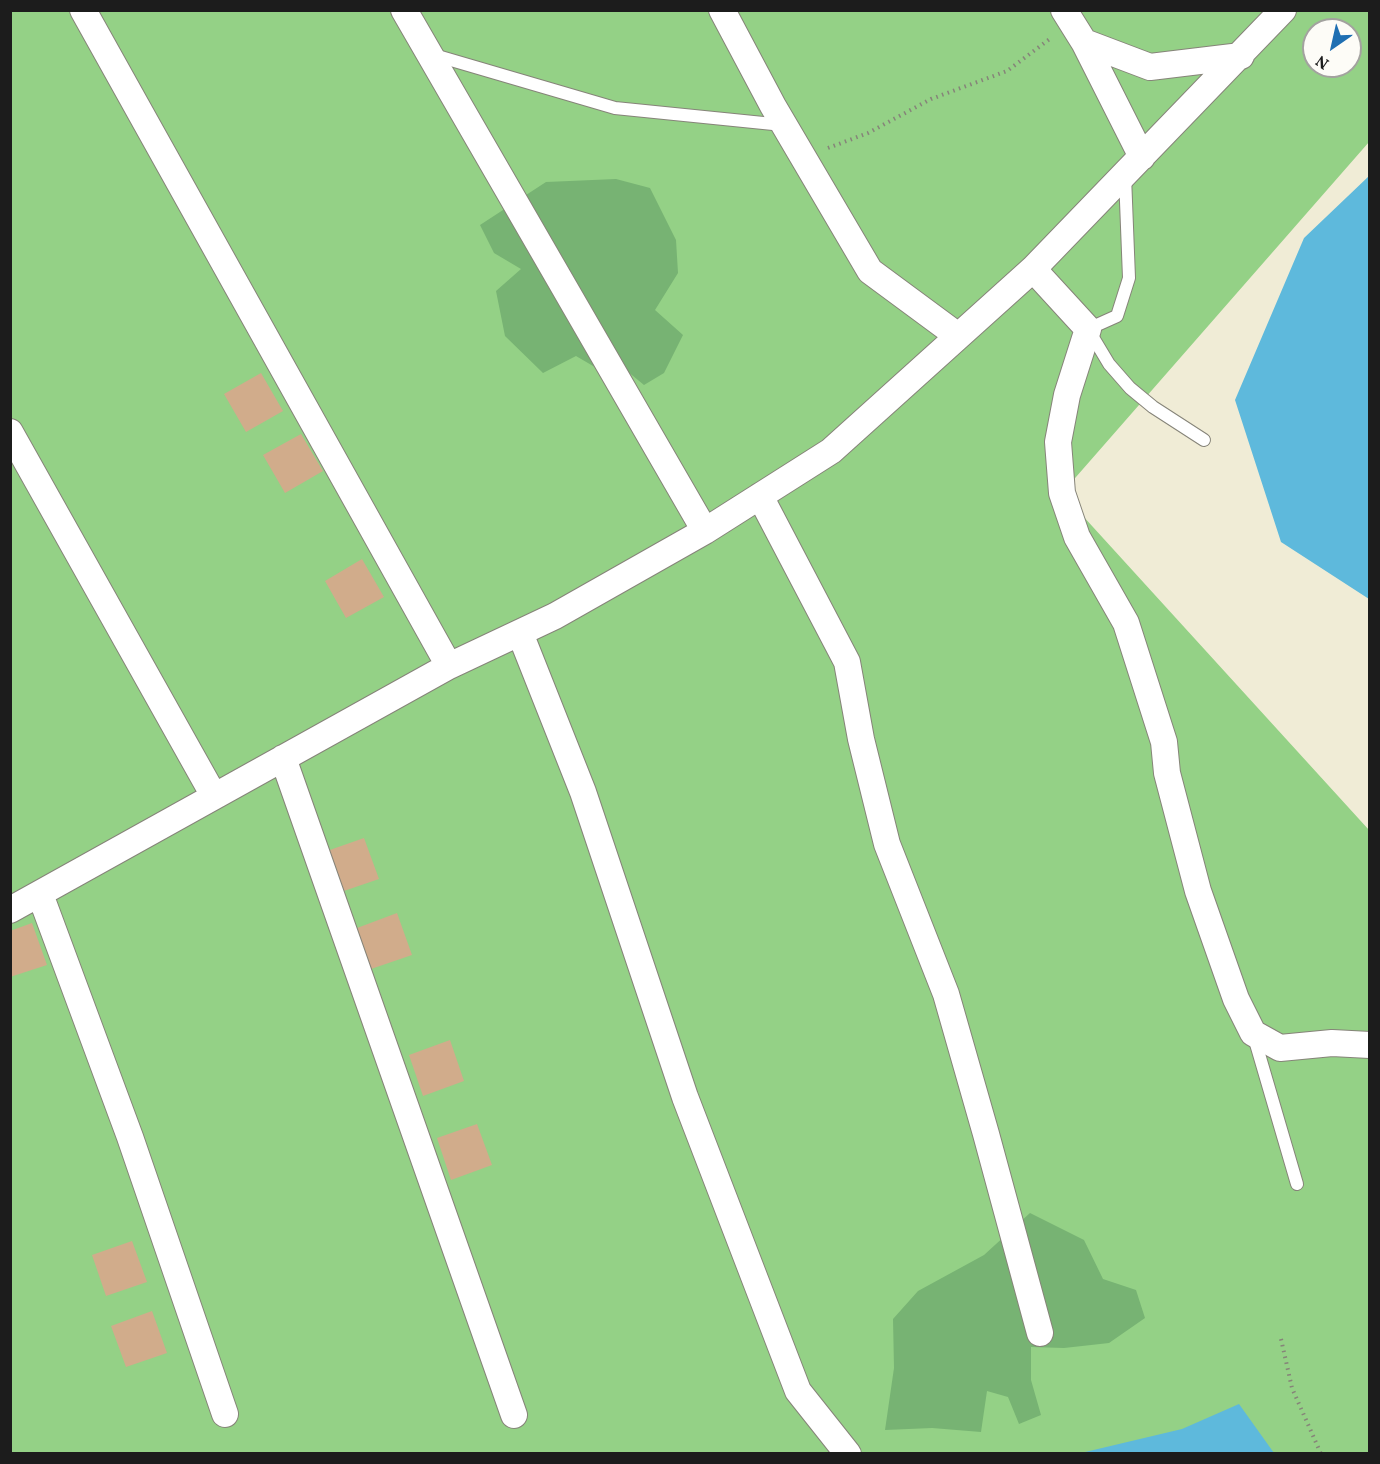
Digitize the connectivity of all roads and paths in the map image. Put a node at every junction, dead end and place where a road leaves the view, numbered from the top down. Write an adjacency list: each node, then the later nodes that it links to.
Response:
1 (83, 10): 18 (street)
2 (404, 10): 6 (street)
3 (722, 10): 8 (street)
4 (1283, 10): 7 (street)
5 (1073, 25): 7 (street); 8 (path); 9 (street)
6 (429, 53): 8 (lane); 16 (street)
7 (1241, 56): 9 (street)
8 (788, 132): 12 (street)
9 (1134, 166): 10 (street); 11 (lane)
10 (1033, 269): 11 (street); 12 (street)
11 (1088, 329): 14 (lane); 23 (street)
12 (958, 336): 15 (street)
13 (10, 432): 20 (street)
14 (1204, 440)
15 (760, 496): 16 (street); 26 (street)
16 (705, 531): 17 (street)
17 (520, 633): 18 (street); 30 (street)
18 (449, 666): 19 (street)
19 (283, 758): 20 (street); 29 (street)
20 (214, 796): 21 (street)
21 (40, 894): 22 (street); 28 (street)
22 (10, 910)
23 (1253, 1033): 24 (street); 25 (lane)
24 (1370, 1045)
25 (1297, 1184)
26 (1040, 1334)
27 (1281, 1339): 31 (path)
28 (225, 1414)
29 (514, 1415)
30 (848, 1454)
31 (1321, 1454)

